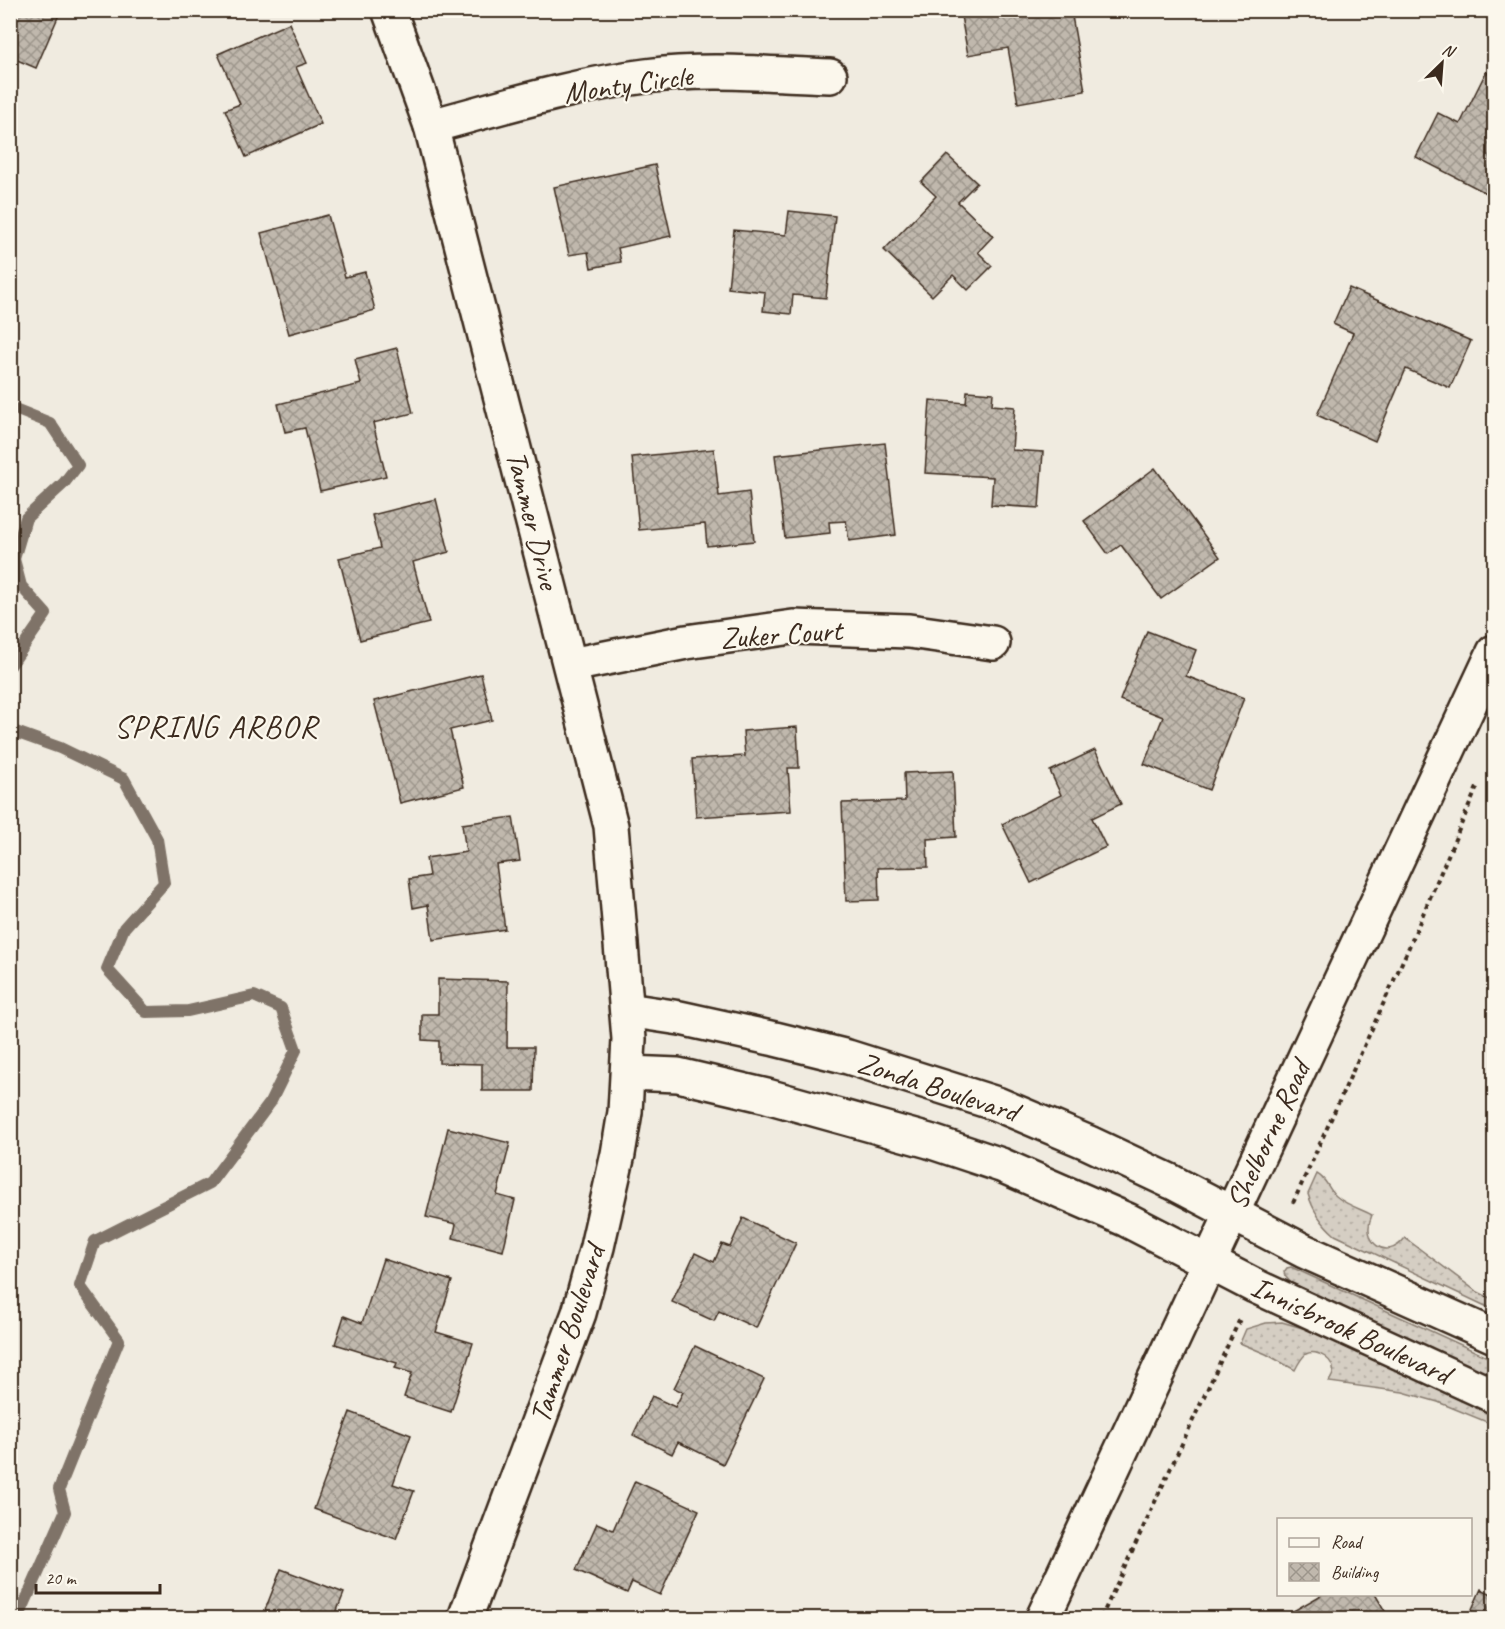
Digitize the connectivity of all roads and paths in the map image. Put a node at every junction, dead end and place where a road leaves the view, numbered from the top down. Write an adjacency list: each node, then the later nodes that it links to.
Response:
1 (389, 10): 3 (street, Tammer Drive)
2 (830, 76): 3 (street, Monty Circle)
3 (431, 126): 6 (street, Tammer Drive)
4 (993, 644): 6 (street, Zuker Court)
5 (1494, 652): 11 (street, Shelborne Road)
6 (571, 665): 8 (street, Tammer Drive)
7 (1481, 777): 10 (path)
8 (628, 1025): 9 (street, Tammer Boulevard); 11 (street, Zonda Boulevard)
9 (628, 1073): 12 (street, Zonda Boulevard); 16 (street, Tammer Boulevard)
10 (1311, 1165)
11 (1232, 1212): 12 (street, Shelborne Road); 13 (street, Innisbrook Boulevard)
12 (1209, 1262): 15 (street, Innisbrook Boulevard); 17 (street, Shelborne Road)
13 (1494, 1336)
14 (1228, 1345): 18 (path)
15 (1494, 1396)
16 (465, 1618)
17 (1043, 1618)
18 (1101, 1618)

